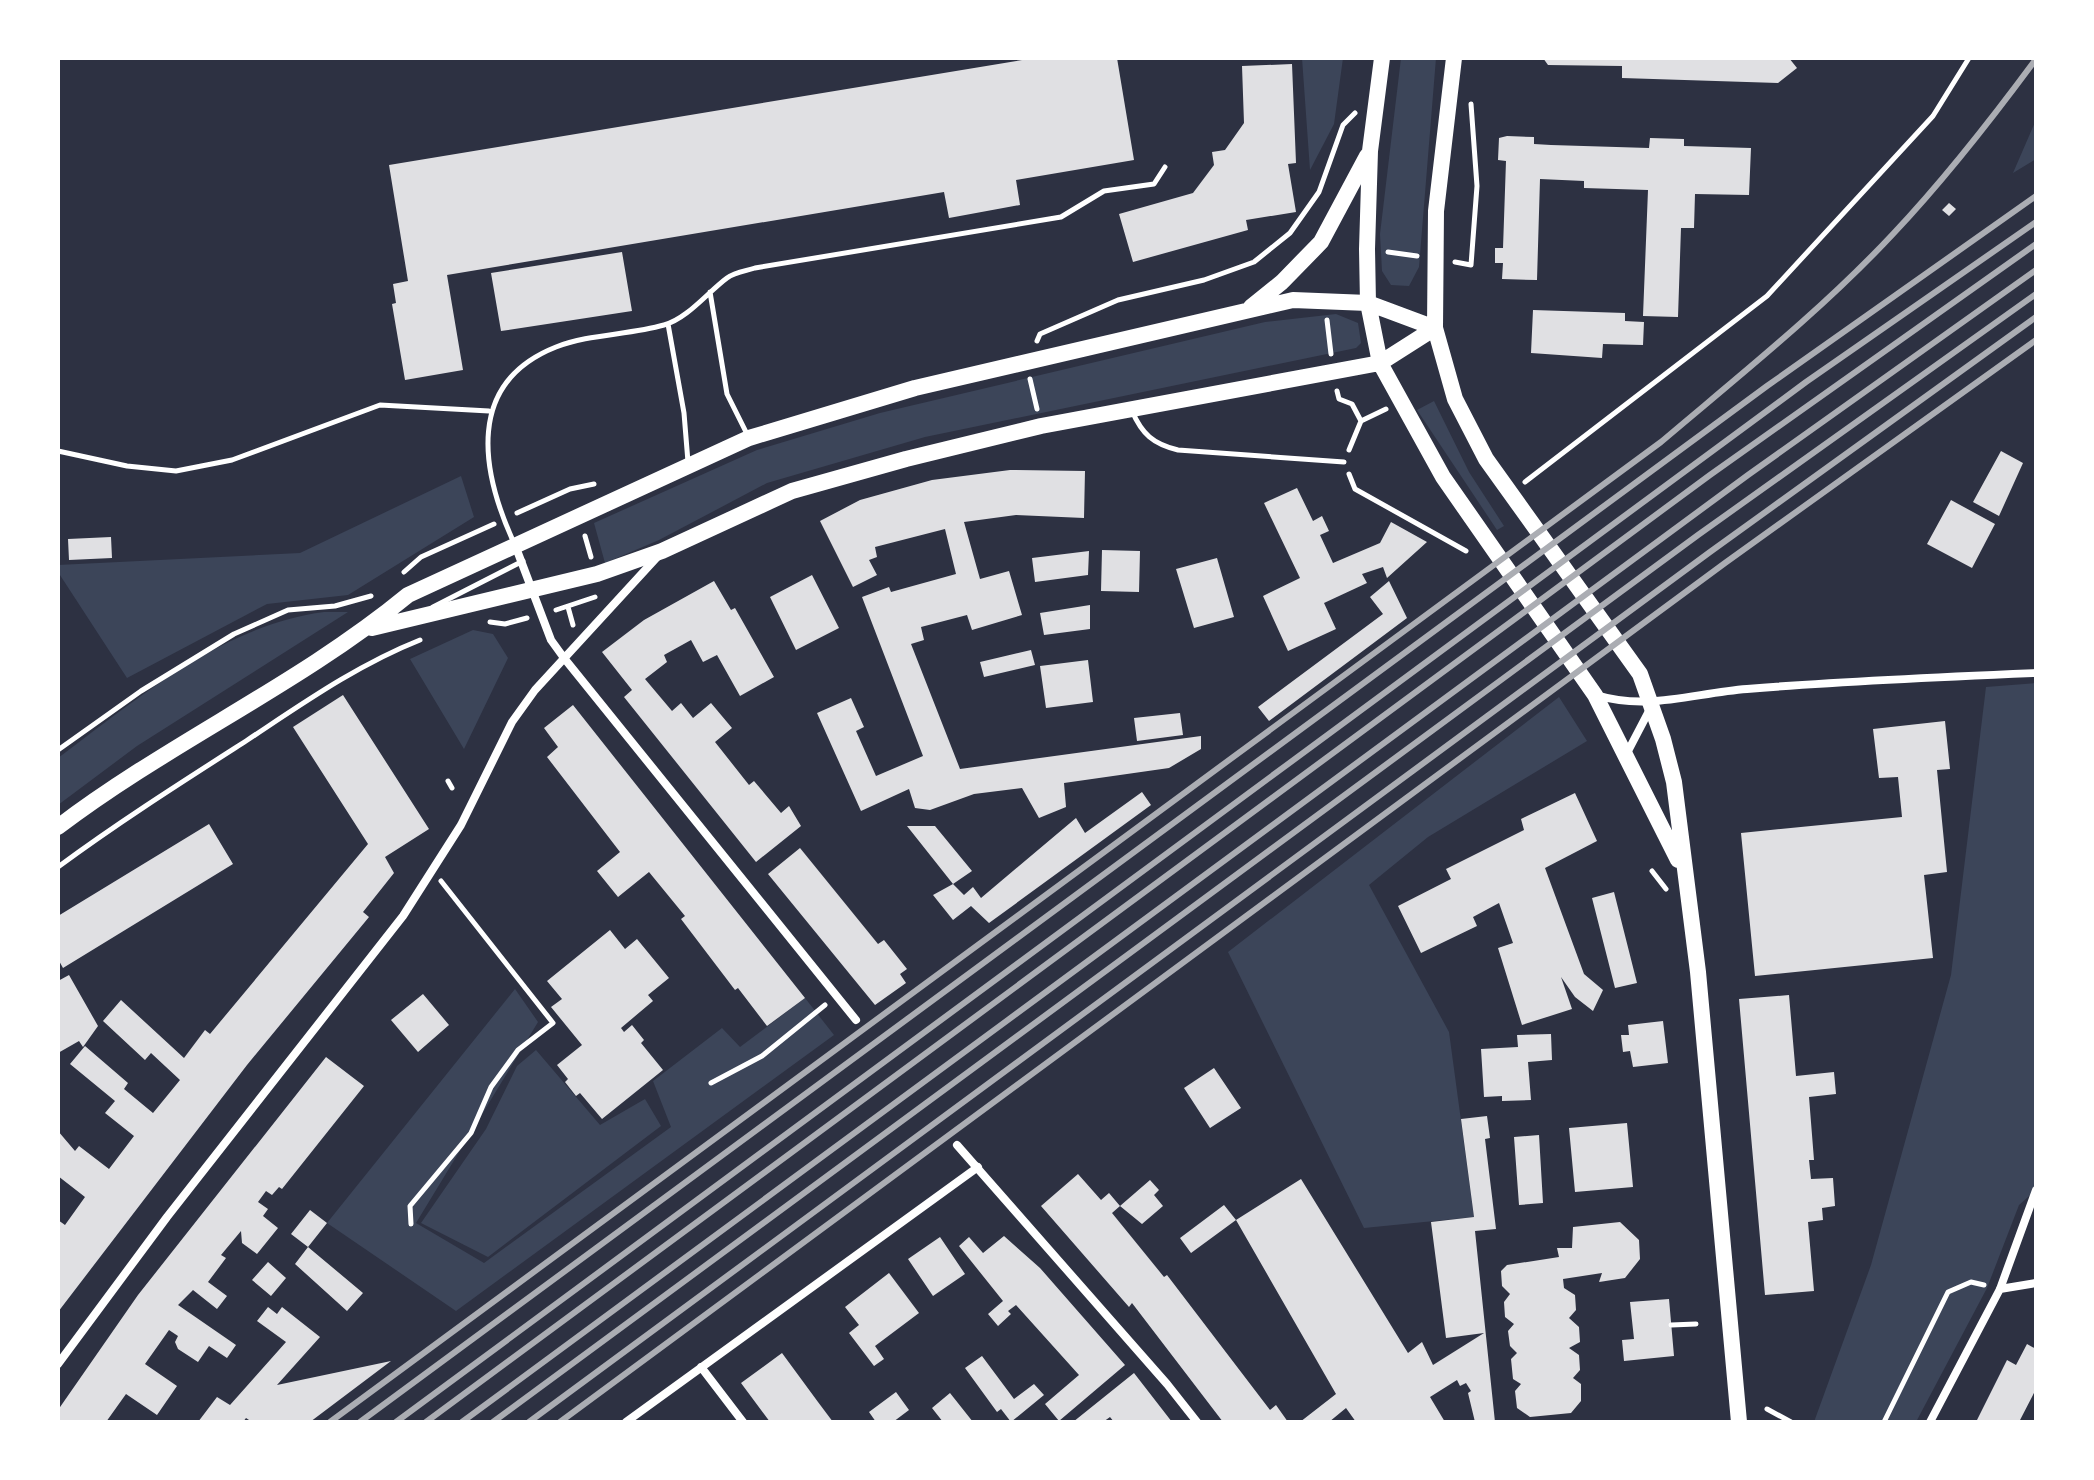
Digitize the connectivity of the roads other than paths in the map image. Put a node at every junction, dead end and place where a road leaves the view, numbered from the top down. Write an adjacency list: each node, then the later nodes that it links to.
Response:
1 (1382, 58): 3 (main road)
2 (1454, 58): 9 (main road)
3 (1370, 151): 6 (main road); 7 (main road)
4 (1165, 167): 5 (lane)
5 (710, 292): 8 (lane); 13 (lane)
6 (1368, 303): 7 (main road); 9 (main road); 10 (main road)
7 (1249, 309): 13 (main road)
8 (668, 324): 12 (lane); 16 (lane)
9 (1435, 328): 10 (main road); 26 (main road)
10 (1380, 363): 11 (main road); 25 (main road)
11 (1131, 410): 15 (lane); 18 (main road)
12 (489, 411): 14 (lane); 17 (lane)
13 (749, 438): 16 (main road)
14 (58, 451)
15 (1344, 462)
16 (689, 465): 17 (main road)
17 (515, 544): 19 (street); 22 (main road)
18 (662, 551): 20 (main road); 23 (street)
19 (523, 561): 20 (street); 21 (lane)
20 (534, 592): 21 (main road); 23 (street)
21 (416, 619): 22 (main road)
22 (367, 629): 28 (main road)
23 (564, 658): 30 (street); 36 (street)
24 (2036, 673): 26 (street)
25 (1595, 695): 26 (street); 27 (main road)
26 (1653, 704): 27 (street); 29 (main road)
27 (1626, 754): 29 (main road)
28 (58, 827)
29 (1683, 869): 41 (main road)
30 (856, 1020)
31 (957, 1145): 32 (street)
32 (978, 1167): 37 (street); 40 (street)
33 (2036, 1190): 35 (street)
34 (2036, 1283): 35 (street)
35 (2000, 1289): 42 (street)
36 (58, 1364)
37 (701, 1367): 38 (street); 39 (street)
38 (626, 1422)
39 (743, 1422)
40 (1197, 1422)
41 (1739, 1422)
42 (1930, 1422)

